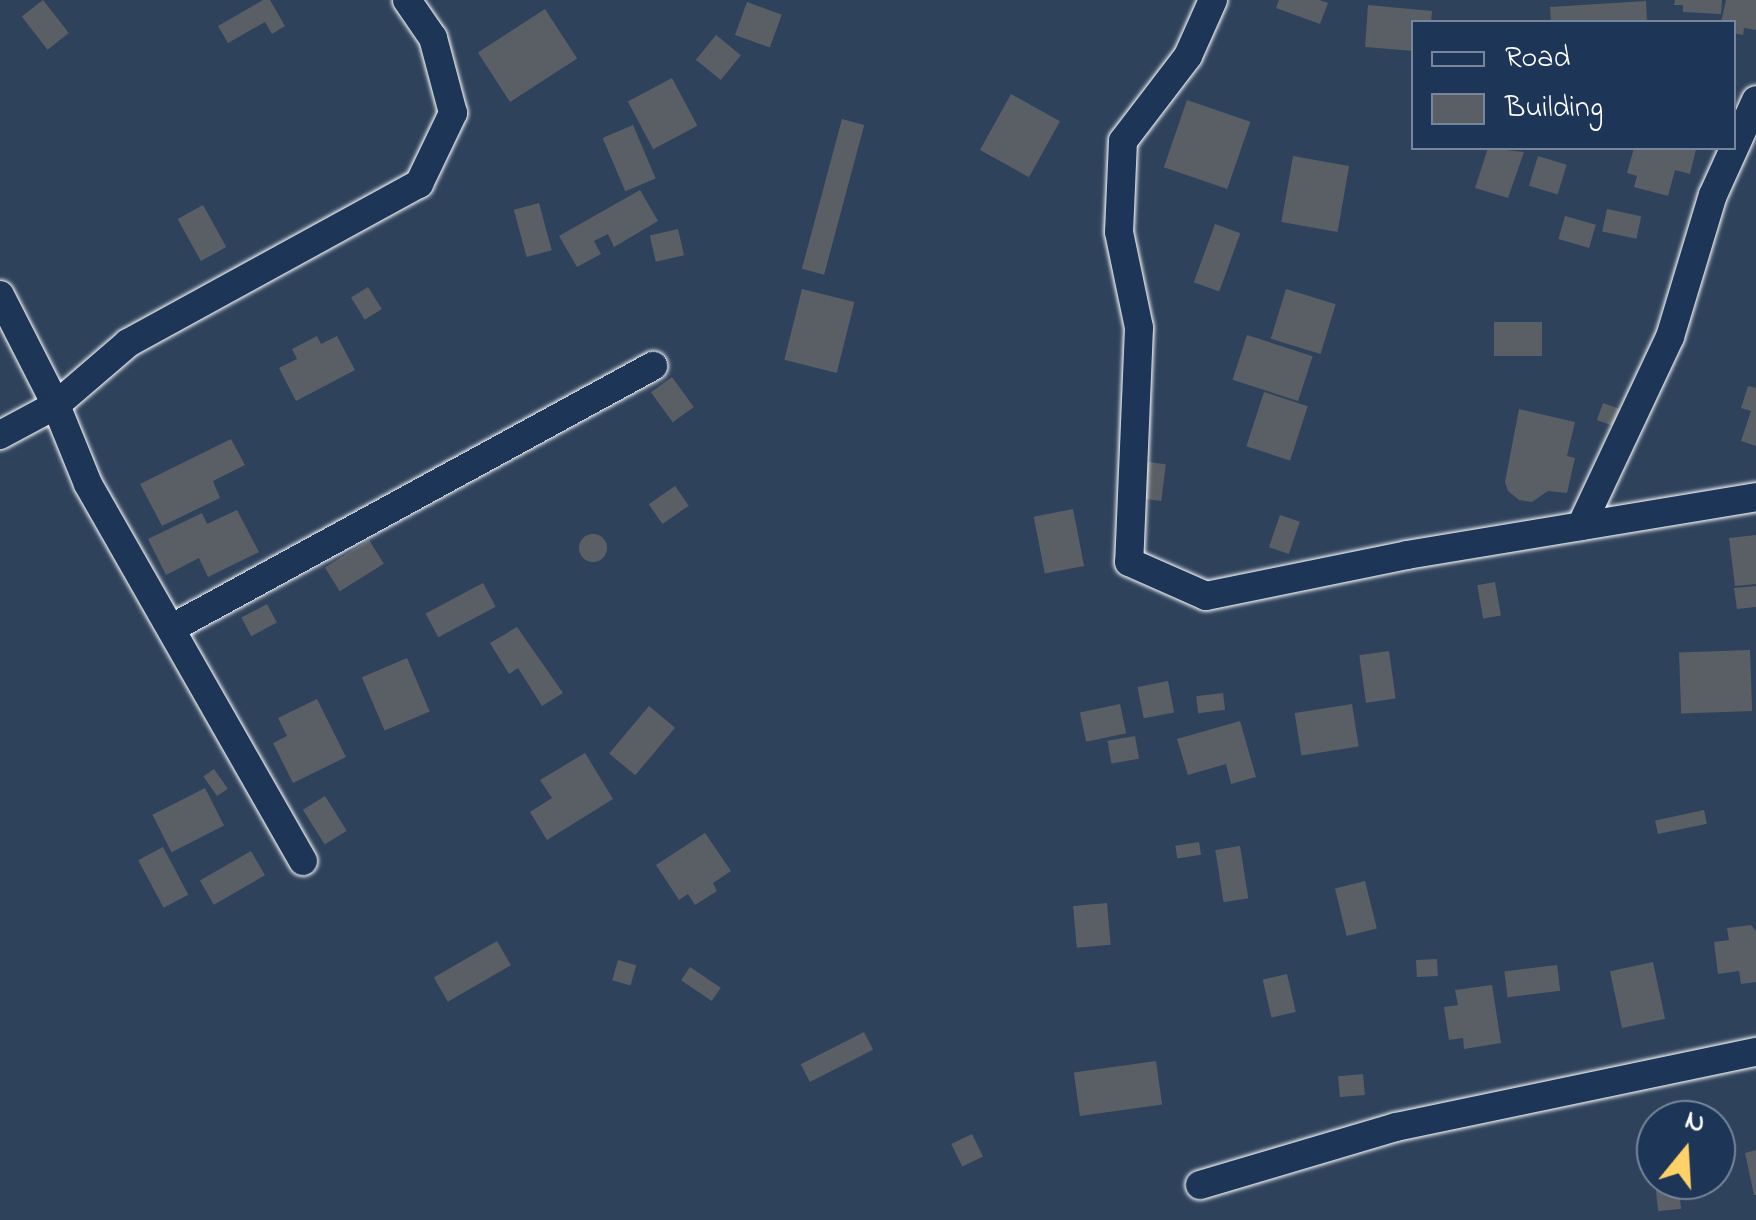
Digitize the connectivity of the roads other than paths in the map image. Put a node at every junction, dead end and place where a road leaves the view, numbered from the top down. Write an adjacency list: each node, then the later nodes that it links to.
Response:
1 (406, 0): 8 (street)
2 (1212, 0): 11 (street)
3 (1756, 100): 4 (street)
4 (1736, 143)
5 (1733, 150): 11 (street)
6 (0, 295): 8 (street)
7 (653, 366): 12 (street)
8 (56, 406): 9 (street); 12 (street)
9 (0, 435)
10 (1756, 498): 11 (street)
11 (1582, 526)
12 (172, 628): 13 (street)
13 (303, 861)
14 (1756, 1052): 15 (street)
15 (1200, 1185)

